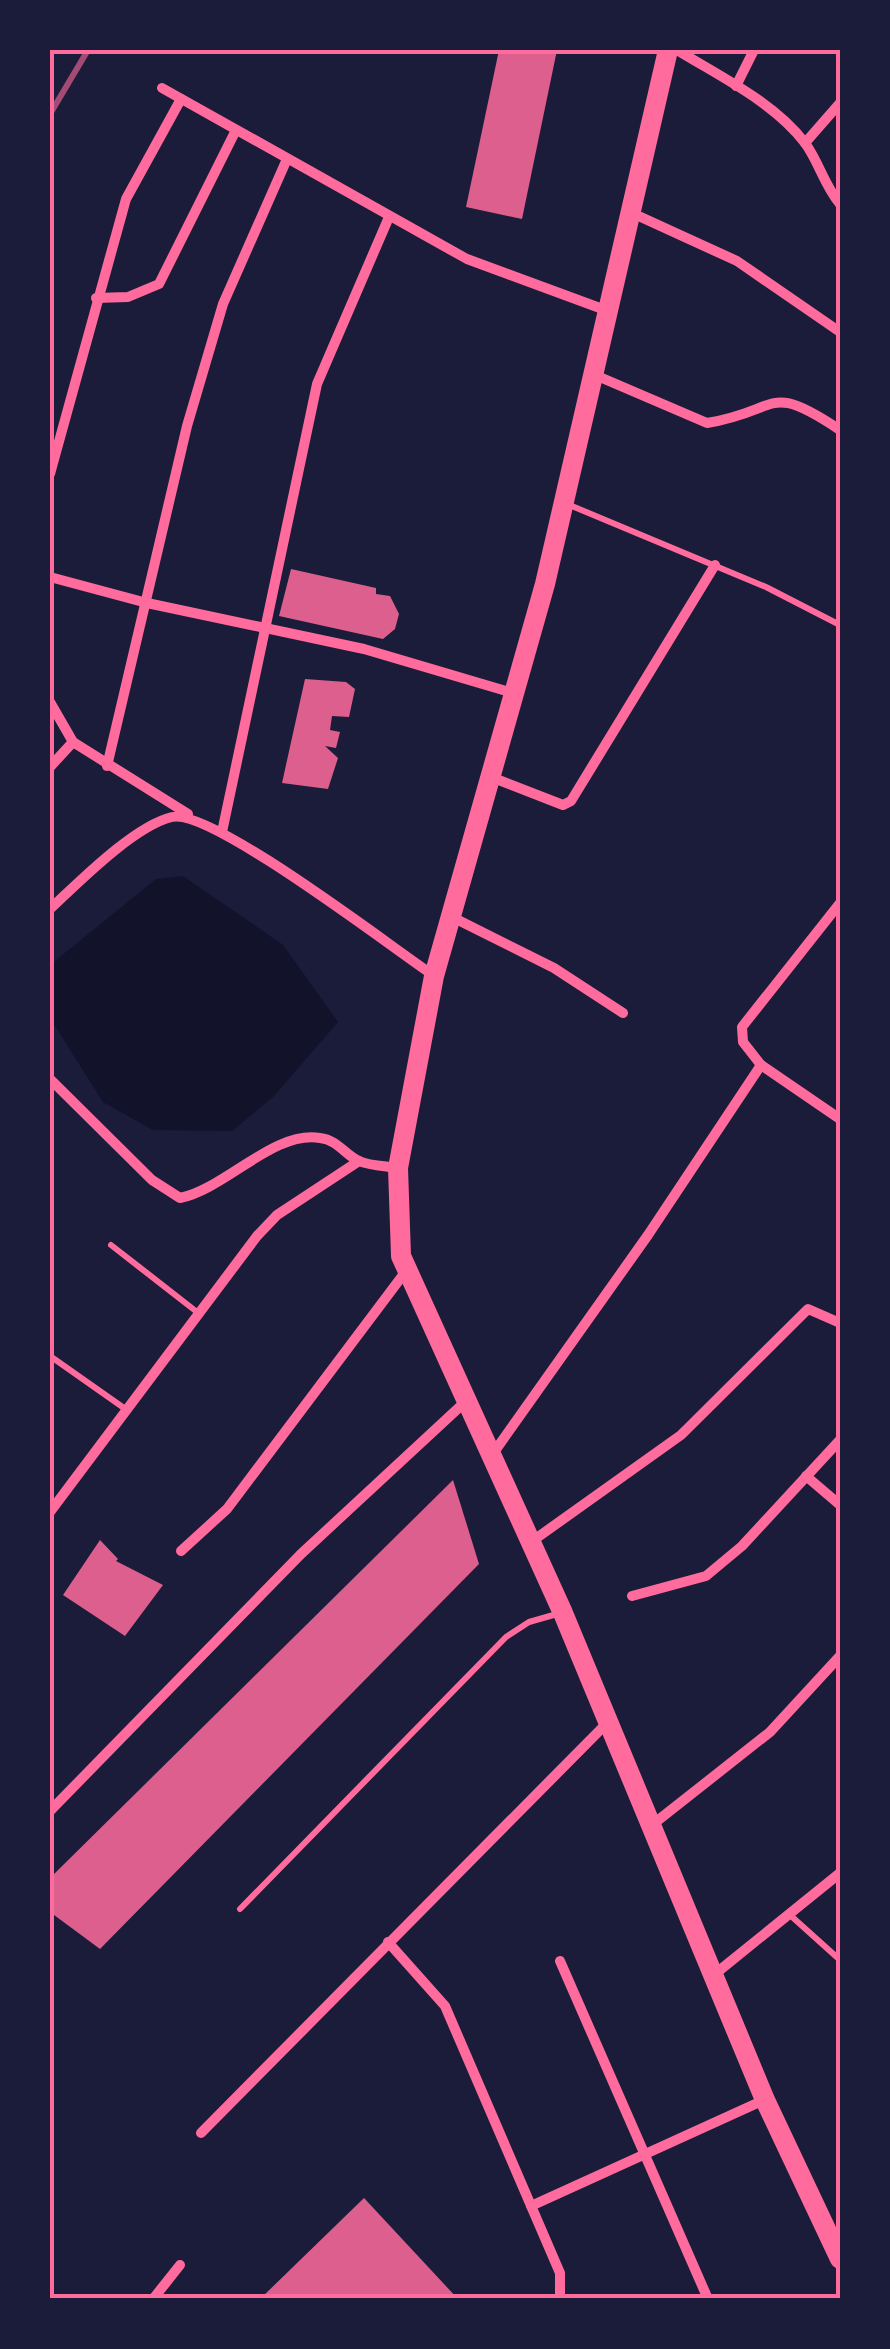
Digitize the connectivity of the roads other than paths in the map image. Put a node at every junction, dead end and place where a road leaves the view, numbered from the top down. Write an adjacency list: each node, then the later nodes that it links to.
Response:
1 (668, 50): 12 (highway)
2 (677, 50): 4 (street)
3 (754, 50): 4 (street)
4 (736, 86): 9 (street)
5 (162, 88): 6 (street)
6 (181, 99): 8 (street); 14 (street)
7 (840, 103): 9 (street)
8 (236, 130): 10 (street); 14 (street)
9 (805, 143): 11 (street)
10 (287, 159): 13 (street); 24 (street)
11 (840, 204)
12 (632, 213): 15 (highway); 16 (street)
13 (389, 217): 15 (street); 26 (street)
14 (96, 298): 18 (street)
15 (609, 312): 17 (highway)
16 (840, 332)
17 (595, 376): 19 (street); 21 (highway)
18 (55, 430): 20 (street)
19 (840, 430)
20 (50, 474)
21 (564, 503): 22 (lane); 27 (highway)
22 (715, 565): 25 (lane); 32 (street)
23 (50, 577): 24 (street)
24 (147, 603): 26 (street); 30 (street)
25 (840, 624)
26 (267, 630): 27 (street); 34 (street)
27 (514, 693): 32 (highway)
28 (50, 702): 29 (street)
29 (73, 742): 30 (street); 31 (street)
30 (106, 766): 33 (street)
31 (50, 767)
32 (490, 776): 37 (highway)
33 (198, 820): 34 (street); 36 (street)
34 (222, 832): 38 (street)
35 (840, 903): 40 (street)
36 (50, 909)
37 (451, 916): 38 (highway); 39 (street)
38 (434, 976): 44 (highway)
39 (623, 1013)
40 (761, 1065): 42 (street); 53 (street)
41 (50, 1079): 43 (street)
42 (840, 1119)
43 (358, 1161): 44 (street); 47 (street)
44 (398, 1168): 46 (highway)
45 (110, 1246): 47 (lane)
46 (406, 1272): 50 (highway); 58 (street)
47 (198, 1312): 51 (street)
48 (840, 1322): 57 (street)
49 (50, 1356): 51 (lane)
50 (466, 1402): 53 (highway); 63 (street)
51 (124, 1408): 56 (street)
52 (840, 1440): 54 (street)
53 (491, 1456): 57 (highway)
54 (806, 1476): 55 (street); 59 (street)
55 (840, 1504)
56 (50, 1512)
57 (531, 1542): 60 (highway)
58 (181, 1551)
59 (632, 1596)
60 (563, 1612): 62 (highway); 66 (lane)
61 (840, 1656): 64 (street)
62 (608, 1722): 64 (highway); 68 (street)
63 (50, 1811)
64 (651, 1826): 71 (highway)
65 (840, 1872): 67 (street)
66 (240, 1909)
67 (789, 1914): 70 (lane); 71 (street)
68 (388, 1942): 73 (street); 75 (street)
69 (560, 1960): 74 (street)
70 (840, 1960)
71 (715, 1974): 72 (highway)
72 (766, 2100): 74 (street); 76 (highway)
73 (201, 2133)
74 (644, 2154): 75 (street); 80 (street)
75 (531, 2206): 79 (street)
76 (840, 2259)
77 (180, 2265): 78 (street)
78 (153, 2299)
79 (560, 2299)
80 (708, 2299)

